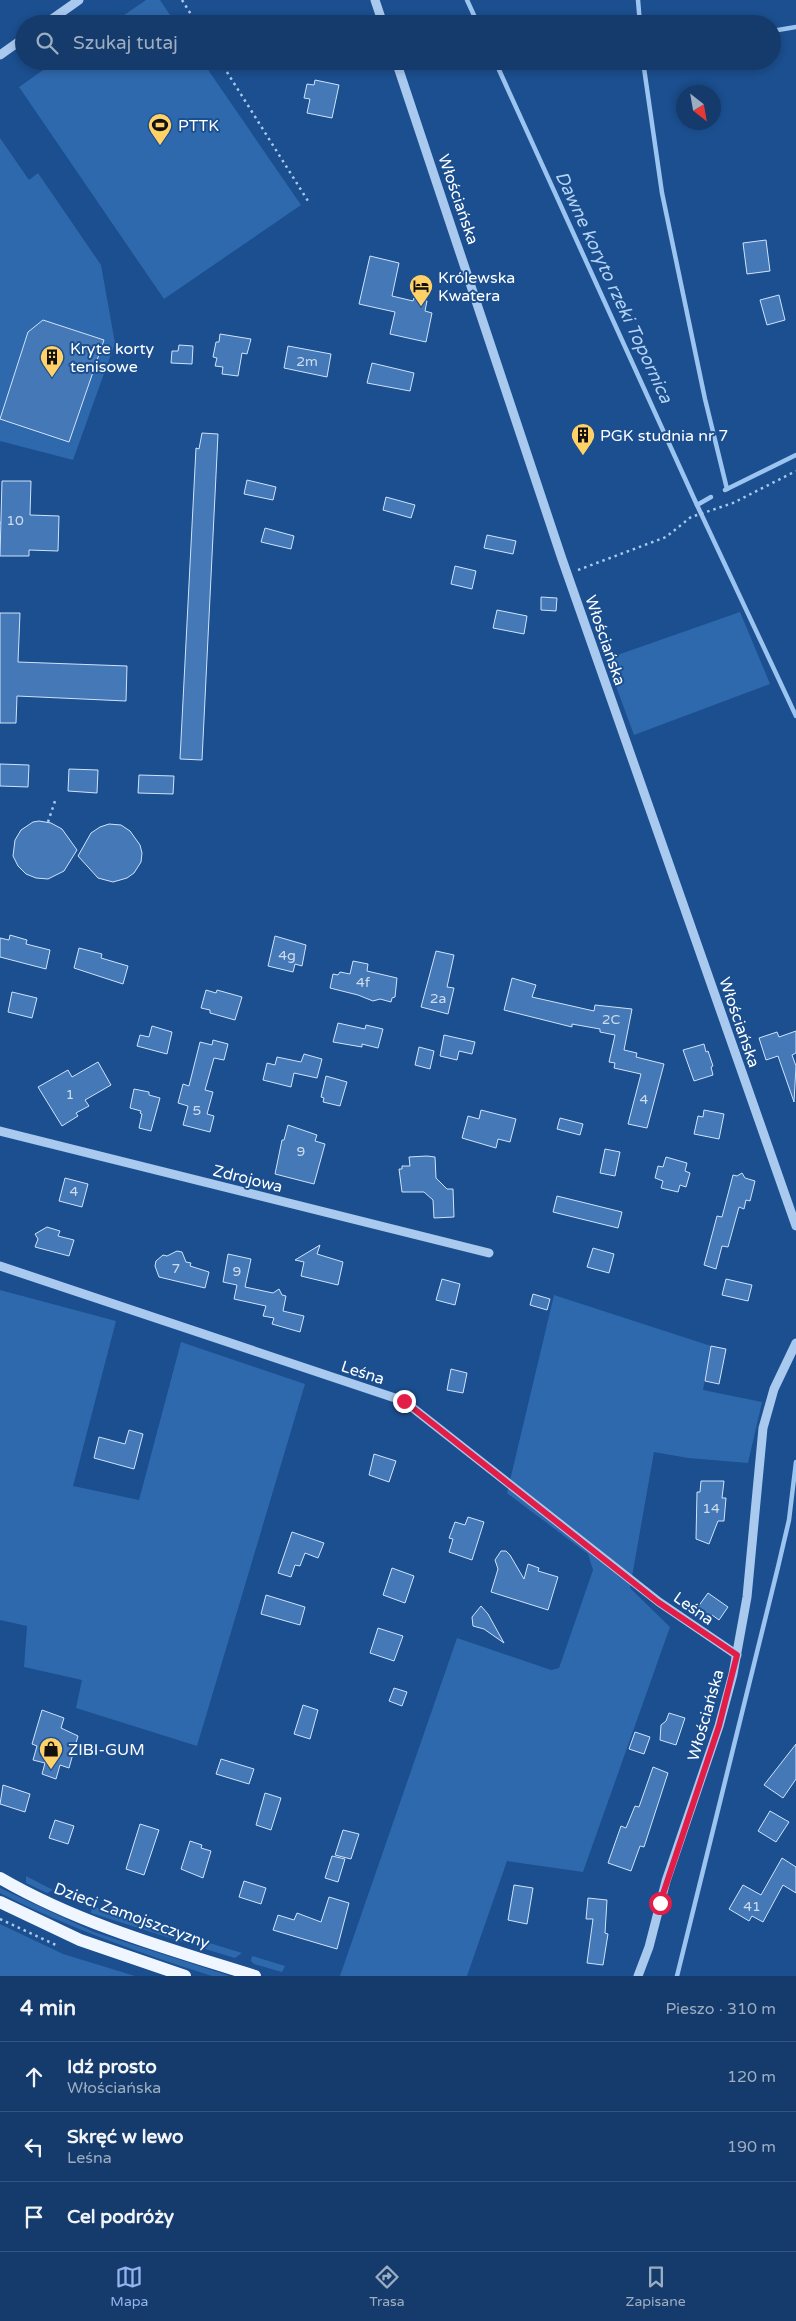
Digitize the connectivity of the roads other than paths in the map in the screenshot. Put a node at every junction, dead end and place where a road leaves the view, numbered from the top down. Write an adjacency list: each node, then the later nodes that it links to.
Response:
1 (79, 0): 3 (street)
2 (375, 0): 4 (street)
3 (58, 15)
4 (380, 15)
5 (15, 44): 6 (street)
6 (0, 55)
7 (399, 70): 9 (street, Włościańska)
8 (0, 1131): 10 (street, Zdrojowa)
9 (796, 1226)
10 (489, 1253)
11 (0, 1266): 13 (street, Leśna)
12 (796, 1343): 13 (street, Włościańska)
13 (737, 1655): 16 (street, Włościańska)
14 (0, 1878): 18 (main road, Dzieci Zamojszczyzny)
15 (0, 1902): 17 (main road)
16 (638, 1975)
17 (185, 1976)
18 (255, 1976)

